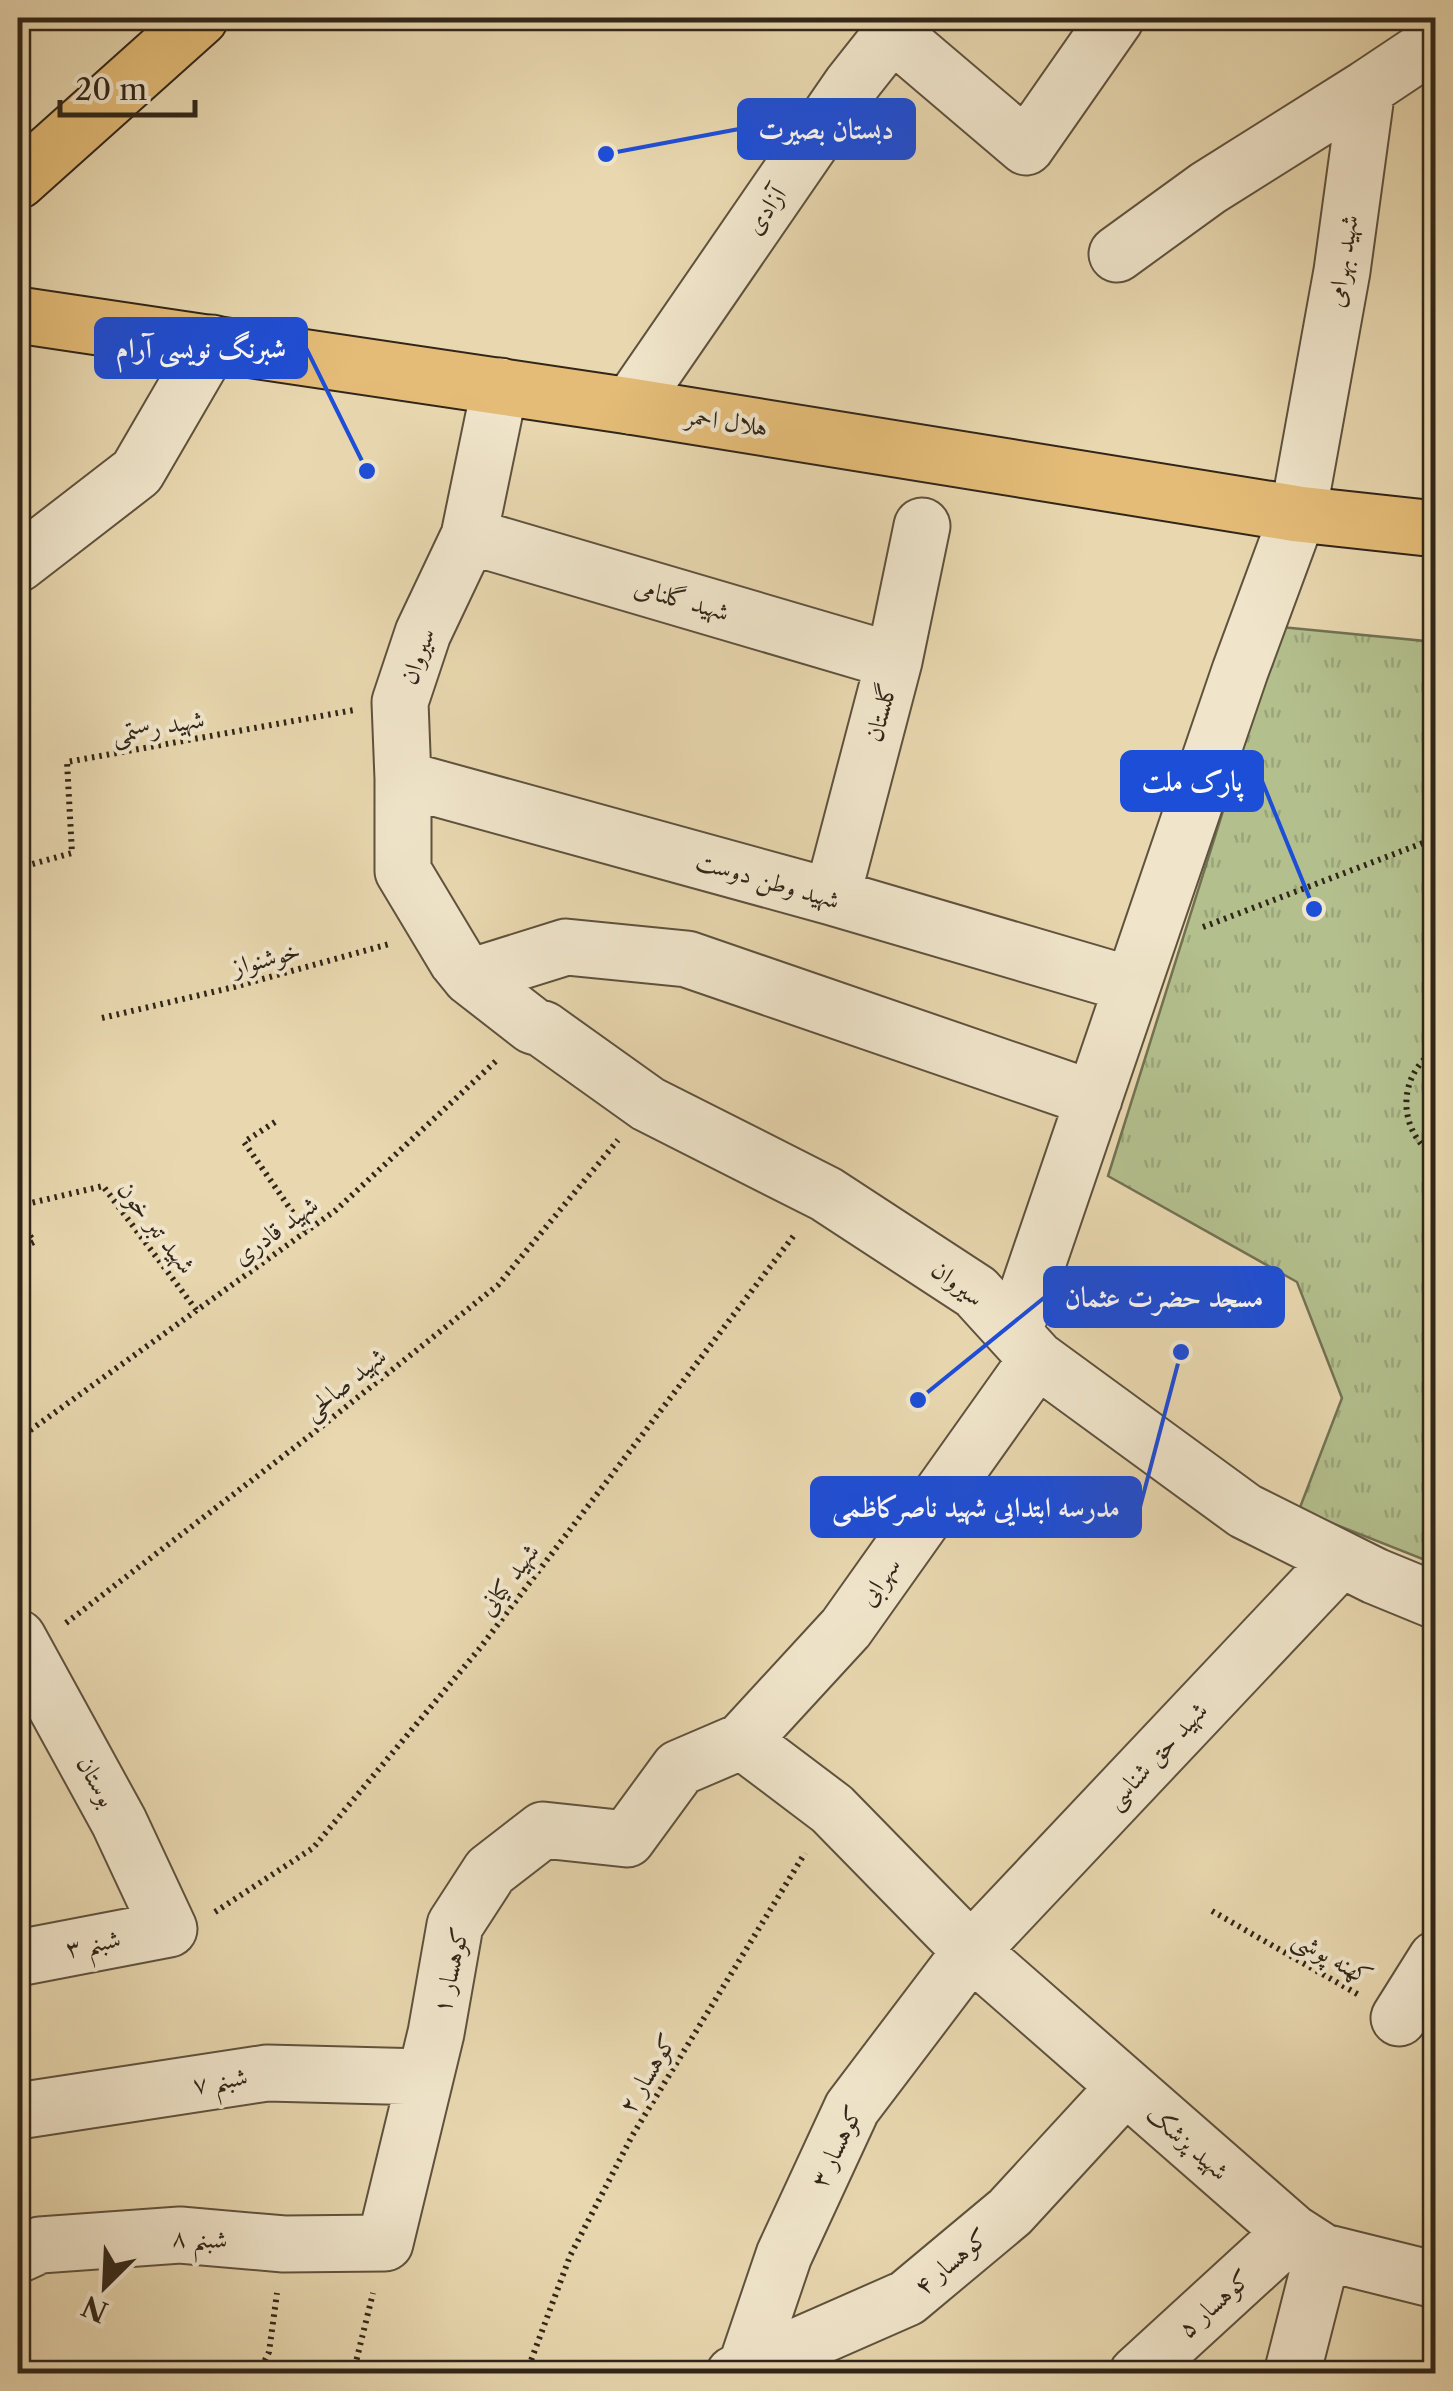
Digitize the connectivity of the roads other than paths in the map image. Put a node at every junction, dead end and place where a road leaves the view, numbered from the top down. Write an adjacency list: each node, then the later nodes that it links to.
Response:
1 (200, 18): 6 (main road)
2 (1116, 18): 3 (street)
3 (898, 25): 11 (street, آزادی)
4 (1436, 42): 5 (street)
5 (1367, 88): 7 (street); 12 (street, شهید بهرامی)
6 (18, 182)
7 (1117, 254)
8 (18, 315): 9 (main road, هلال احمر)
9 (212, 343): 10 (main road, هلال احمر); 16 (street)
10 (500, 386): 11 (main road, هلال احمر); 15 (street, سیروان)
11 (630, 406): 12 (main road, هلال احمر)
12 (1298, 514): 14 (main road, هلال احمر); 20 (street, شهید بهرامی)
13 (922, 526): 17 (street, گلستان)
14 (1436, 528)
15 (470, 536): 17 (street, شهید گلنامی); 18 (street, سیروان)
16 (22, 579)
17 (894, 661): 19 (street, گلستان)
18 (403, 779): 19 (street, شهید وطن دوست); 21 (street, سیروان)
19 (832, 897): 22 (street, شهید وطن دوست)
20 (1152, 931): 22 (street, سهرابی)
21 (470, 977): 23 (street); 24 (street, سیروان)
22 (1132, 985): 23 (street, سهرابی)
23 (1094, 1099): 24 (street, سهرابی)
24 (1025, 1346): 25 (street, سیروان); 28 (street, سهرابی)
25 (1341, 1559): 26 (street, سیروان); 30 (street, شهید حق شناسی)
26 (1436, 1601)
27 (22, 1645): 29 (street, بوستان)
28 (742, 1741): 30 (street, شهید پزشک); 34 (street, کوهسار ۱)
29 (169, 1929): 31 (street, شبنم ۳)
30 (971, 1951): 35 (street, شهید پزشک); 41 (street, کوهسار ۳)
31 (18, 1958)
32 (1436, 1959): 33 (street)
33 (1399, 2018)
34 (425, 2077): 36 (street, شبنم ۷); 38 (street, کوهسار ۱)
35 (1125, 2087): 37 (street, شهید پزشک); 41 (street, کوهسار ۴)
36 (18, 2140)
37 (1308, 2242): 40 (street, شهید پزشک); 42 (street, کوهسار ۵); 43 (street)
38 (385, 2243): 39 (street, شبنم ۸)
39 (18, 2254)
40 (1436, 2280)
41 (740, 2370)
42 (1136, 2374)
43 (1292, 2374)

